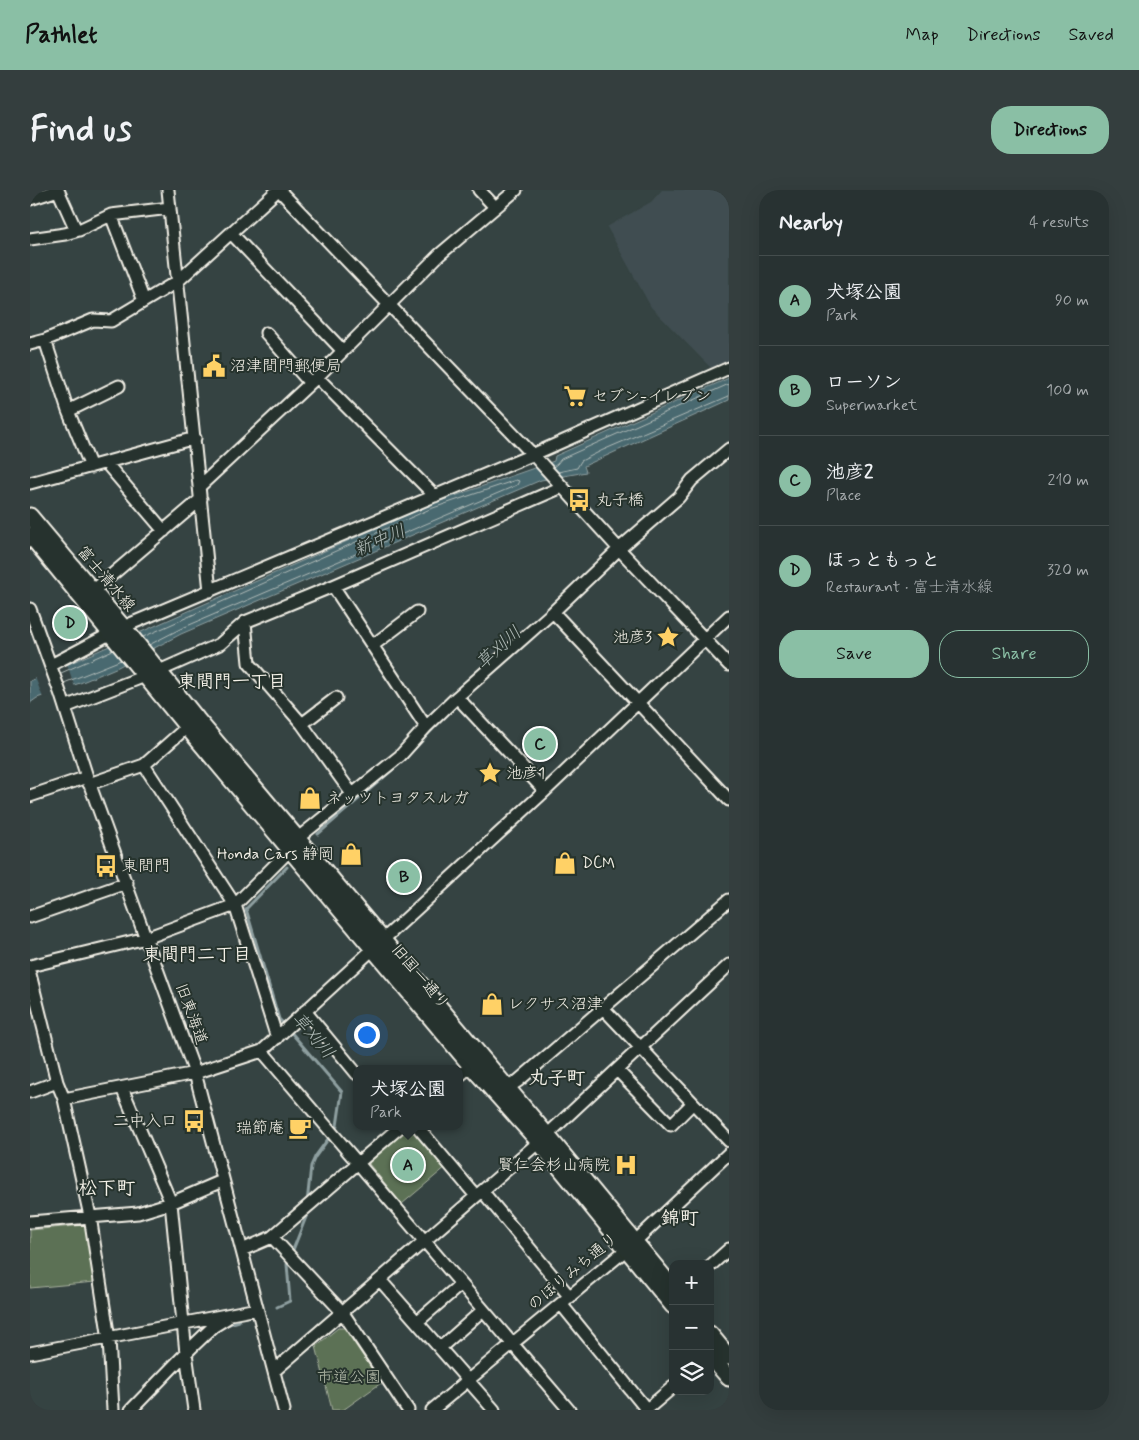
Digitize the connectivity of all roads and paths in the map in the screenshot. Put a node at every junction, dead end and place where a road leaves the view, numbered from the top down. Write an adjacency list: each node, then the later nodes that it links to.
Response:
1 (58, 190): 6 (street); 10 (street)
2 (168, 190): 8 (street)
3 (279, 190): 11 (street); 15 (street)
4 (479, 190): 7 (street)
5 (516, 190): 7 (street)
6 (30, 199)
7 (495, 207): 15 (street)
8 (170, 208): 9 (street); 13 (street)
9 (111, 215): 10 (street); 14 (street)
10 (76, 230): 12 (street)
11 (231, 233): 13 (street); 19 (street)
12 (30, 239)
13 (178, 280): 14 (street); 24 (street)
14 (144, 301): 17 (street)
15 (389, 304): 19 (street); 26 (street)
16 (266, 333): 21 (street)
17 (45, 340): 18 (street); 23 (street)
18 (30, 344)
19 (343, 351): 21 (street)
20 (729, 368): 26 (street)
21 (314, 380): 31 (street); 32 (street)
22 (119, 386): 23 (street)
23 (68, 411): 28 (street)
24 (195, 438): 27 (street); 31 (street)
25 (729, 449): 37 (street)
26 (534, 457): 30 (street); 32 (street)
27 (106, 463): 28 (street); 35 (street)
28 (91, 467): 29 (street)
29 (30, 483)
30 (558, 483): 37 (street); 38 (street)
31 (200, 486): 33 (street)
32 (435, 496): 39 (street)
33 (201, 499): 35 (street); 39 (street)
34 (30, 516): 40 (main road, 富士清水線)
35 (164, 531): 40 (street)
36 (31, 537): 40 (main road, 富士清水線)
37 (619, 549): 43 (street); 47 (street)
38 (333, 586): 45 (street); 48 (street)
39 (210, 591): 46 (street)
40 (87, 596): 46 (main road, 富士清水線)
41 (30, 609): 49 (street, 旧東海道)
42 (417, 612): 48 (street)
43 (553, 612): 52 (street); 54 (street)
44 (729, 616): 47 (street)
45 (245, 622): 51 (street); 56 (street)
46 (121, 632): 49 (street); 51 (main road, 富士清水線)
47 (704, 640): 50 (street); 54 (street)
48 (372, 646): 58 (street)
49 (51, 665): 55 (street, 旧東海道)
50 (729, 665)
51 (149, 670): 55 (street); 57 (main road, 旧国一通り); 65 (main road, 旧国一通り)
52 (457, 697): 58 (street); 61 (street)
53 (336, 698): 56 (street)
54 (637, 703): 61 (street); 64 (street)
55 (65, 707): 60 (street, 旧東海道)
56 (302, 724): 62 (street)
57 (187, 727): 59 (street); 65 (main road, 旧国一通り)
58 (426, 727): 62 (street)
59 (144, 765): 60 (street); 68 (street)
60 (88, 780): 63 (street); 66 (street, 旧東海道)
61 (545, 791): 71 (street)
62 (352, 794): 65 (street)
63 (30, 796)
64 (727, 796)
65 (294, 844): 68 (street); 71 (main road, 旧国一通り)
66 (127, 883): 69 (street); 70 (street, 旧東海道)
67 (729, 900): 75 (street)
68 (235, 905): 70 (street); 77 (street)
69 (30, 917)
70 (146, 938): 73 (street); 83 (street, 旧東海道)
71 (378, 944): 76 (street); 80 (main road, 旧国一通り); 87 (main road, 旧国一通り)
72 (729, 965): 78 (street)
73 (30, 966)
74 (30, 974): 85 (street)
75 (604, 1008): 78 (street); 87 (street)
76 (305, 1012): 77 (street); 81 (street)
77 (277, 1038): 79 (street)
78 (641, 1048): 82 (street); 90 (street)
79 (262, 1051): 83 (street); 96 (street)
80 (471, 1066): 84 (street); 93 (main road, 旧国一通り)
81 (353, 1069)
82 (617, 1070): 90 (street); 93 (street)
83 (194, 1073): 86 (street); 97 (street, 旧東海道)
84 (463, 1073)
85 (57, 1082): 88 (street); 89 (street)
86 (122, 1088): 89 (street); 99 (street)
87 (507, 1088): 93 (main road, 旧国一通り)
88 (30, 1092)
89 (64, 1099): 100 (street)
90 (693, 1103): 94 (street)
91 (396, 1130): 96 (street)
92 (421, 1130): 98 (street)
93 (543, 1139): 98 (street); 104 (main road, 旧国一通り)
94 (729, 1141)
95 (729, 1153): 104 (street, のぼりみち通り)
96 (359, 1163): 102 (street); 103 (street)
97 (222, 1181): 99 (street); 106 (street, 旧東海道)
98 (480, 1194): 103 (street); 111 (street)
99 (171, 1203): 100 (street); 117 (street)
100 (90, 1216): 101 (street); 118 (street)
101 (30, 1222)
102 (272, 1237): 106 (street); 114 (street)
103 (426, 1240): 108 (street); 109 (street)
104 (631, 1246): 110 (main road, 旧国一通り); 111 (street, のぼりみち通り)
105 (729, 1249): 107 (street)
106 (242, 1250): 112 (street, 旧東海道)
107 (714, 1262)
108 (380, 1280): 114 (street); 116 (street)
109 (461, 1284): 113 (street); 116 (street)
110 (669, 1295)
111 (565, 1301): 119 (street, のぼりみち通り); 136 (street)
112 (258, 1309): 115 (street); 124 (street, 旧東海道)
113 (483, 1310): 119 (street); 120 (street)
114 (343, 1313): 124 (street); 132 (street)
115 (231, 1315): 117 (street); 123 (street)
116 (417, 1322): 120 (street)
117 (183, 1324): 118 (street); 123 (street)
118 (109, 1339): 122 (street); 128 (street)
119 (512, 1344): 126 (street, のぼりみち通り); 135 (street)
120 (440, 1348): 126 (street)
121 (720, 1350): 125 (main road)
122 (30, 1353)
123 (186, 1353): 129 (street); 130 (street)
124 (274, 1371): 131 (street, 旧東海道)
125 (729, 1378)
126 (469, 1380): 133 (street, のぼりみち通り); 134 (street)
127 (669, 1390): 136 (street)
128 (113, 1410)
129 (131, 1410)
130 (194, 1410)
131 (284, 1410)
132 (408, 1410)
133 (432, 1410)
134 (494, 1410)
135 (569, 1410)
136 (646, 1410)

